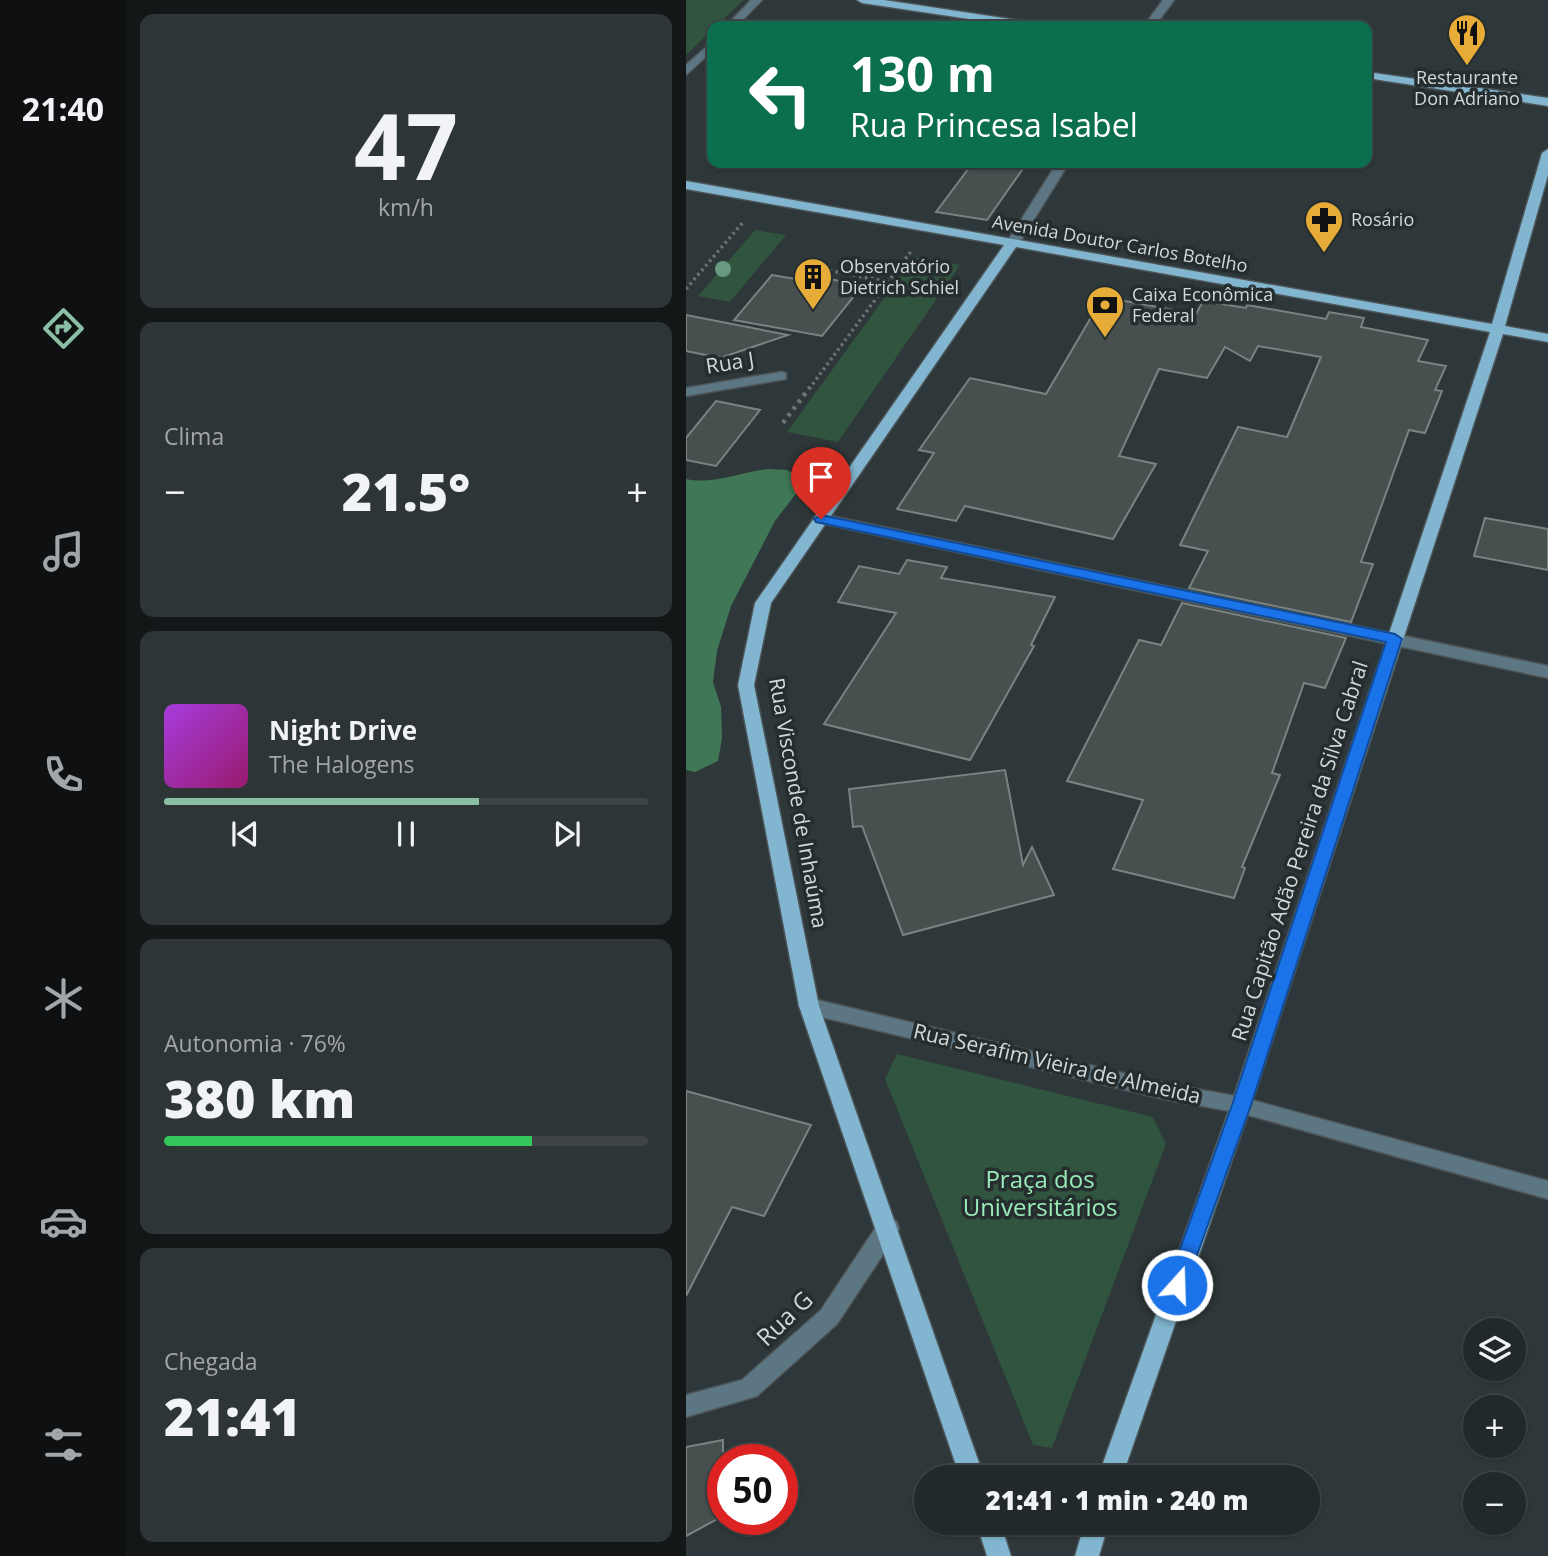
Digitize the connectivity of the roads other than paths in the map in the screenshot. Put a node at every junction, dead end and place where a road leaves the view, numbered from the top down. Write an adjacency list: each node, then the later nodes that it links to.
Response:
1 (757, 0): 4 (street)
2 (862, 0): 5 (main road)
3 (1169, 0): 6 (street)
4 (736, 21)
5 (1003, 21)
6 (1153, 21)
7 (707, 50): 8 (street)
8 (686, 72)
9 (1372, 76): 10 (main road)
10 (1548, 102)
11 (1548, 153): 15 (main road, Rua Capitão Adão Pereira da Silva Cabral)
12 (1060, 168): 14 (street, Rua Visconde de Inhaúma)
13 (686, 185): 14 (main road, Avenida Doutor Carlos Botelho)
14 (1013, 242): 15 (main road, Avenida Doutor Carlos Botelho); 19 (main road, Rua Visconde de Inhaúma)
15 (1498, 328): 16 (main road, Avenida Doutor Carlos Botelho); 20 (main road, Rua Capitão Adão Pereira da Silva Cabral)
16 (1548, 338)
17 (781, 376): 18 (street, Rua J)
18 (686, 392)
19 (821, 519): 20 (street); 22 (main road, Rua Visconde de Inhaúma)
20 (1395, 639): 21 (street); 23 (main road, Rua Capitão Adão Pereira da Silva Cabral)
21 (1548, 672)
22 (809, 1006): 23 (street, Rua Serafim Vieira de Almeida); 25 (main road, Rua Visconde de Inhaúma)
23 (1241, 1105): 24 (street, Rua Serafim Vieira de Almeida); 28 (main road, Rua Capitão Adão Pereira da Silva Cabral)
24 (1548, 1190)
25 (888, 1228): 26 (street, Rua G); 27 (main road, Rua Visconde de Inhaúma)
26 (686, 1406)
27 (968, 1465)
28 (1113, 1465)
29 (992, 1535): 31 (main road)
30 (1093, 1535): 32 (main road)
31 (999, 1556)
32 (1087, 1556)

